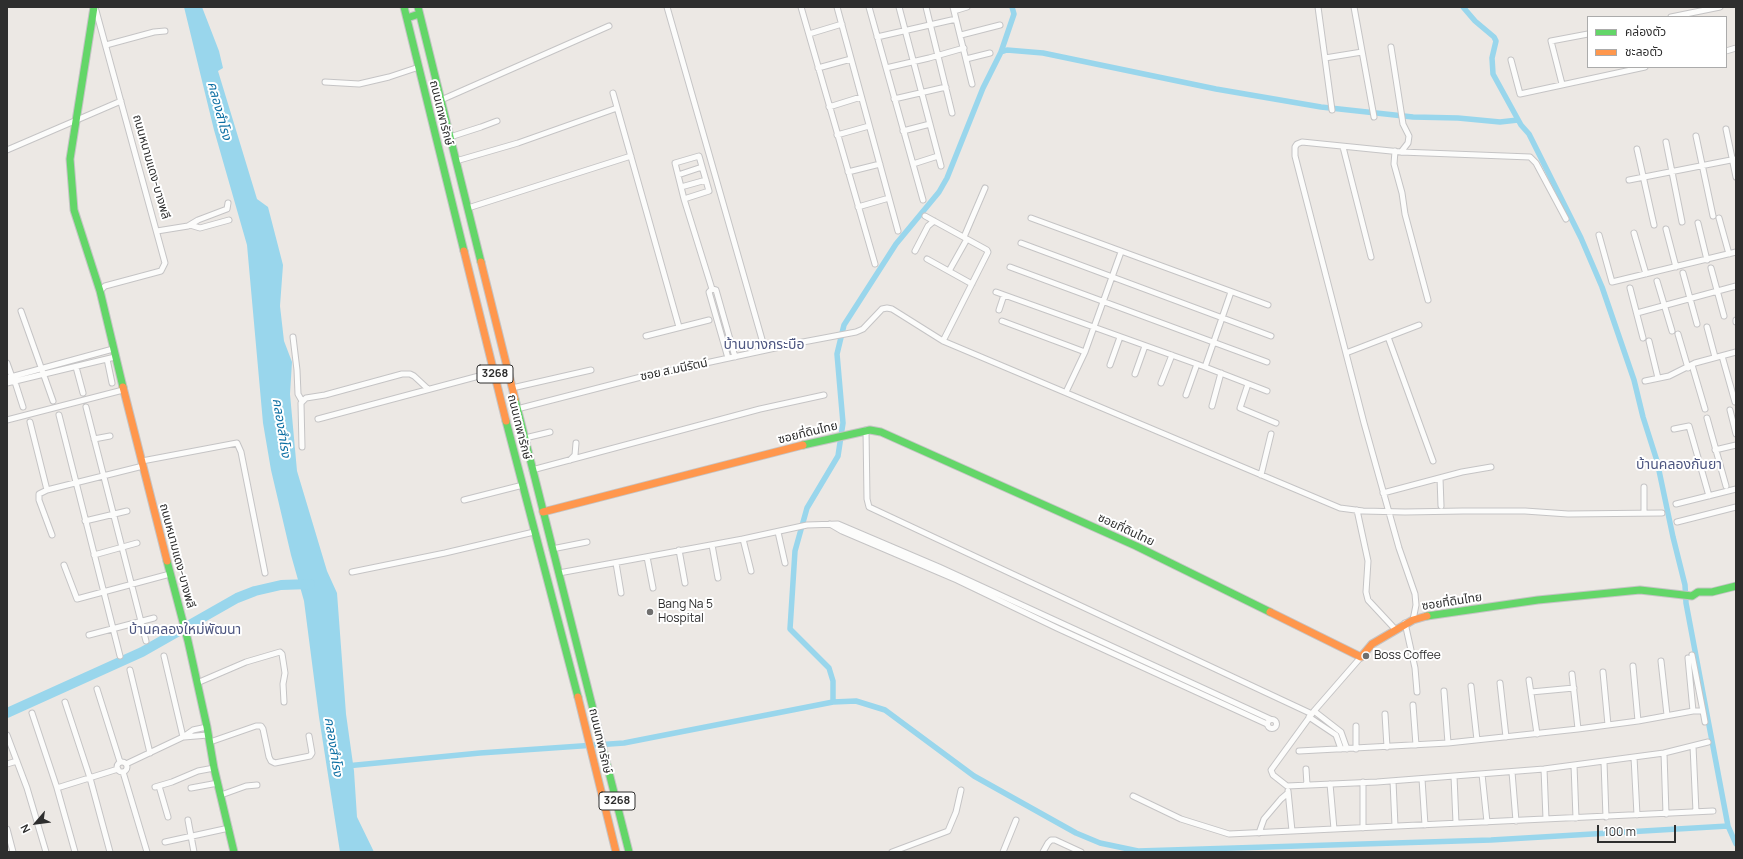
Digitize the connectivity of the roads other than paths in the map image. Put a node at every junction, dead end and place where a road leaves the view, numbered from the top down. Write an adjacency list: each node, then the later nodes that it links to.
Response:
1 (94, 7): 28 (street, ถนนหนามแดง-บางพลี); 58 (main road, ถนนหนามแดง-บางพลี)
2 (404, 7): 16 (main road, ถนนเทพารักษ์ / 3268)
3 (667, 7): 170 (street)
4 (801, 7): 24 (street)
5 (837, 7): 18 (street)
6 (869, 7): 27 (street)
7 (899, 7): 22 (street)
8 (926, 7): 19 (street)
9 (967, 7): 13 (street)
10 (1318, 7): 34 (street)
11 (1354, 7): 31 (street)
12 (1720, 7): 15 (street)
13 (954, 9): 17 (street)
14 (418, 10): 16 (main road); 51 (main road, ถนนเทพารักษ์ / 3268)
15 (1676, 16)
16 (407, 18): 39 (main road, ถนนเทพารักษ์ / 3268)
17 (956, 19): 19 (street); 26 (street)
18 (842, 24): 24 (street); 35 (street)
19 (931, 25): 22 (street); 33 (street)
20 (1000, 25): 26 (street)
21 (609, 26): 51 (street)
22 (906, 30): 27 (street); 38 (street)
23 (165, 31): 28 (street)
24 (809, 34): 40 (street)
25 (1587, 34): 45 (street)
26 (961, 35): 30 (street)
27 (877, 37): 41 (street)
28 (106, 45): 52 (street, ถนนหนามแดง-บางพลี)
29 (1391, 47): 72 (street)
30 (964, 48): 33 (street); 36 (street)
31 (1362, 52): 34 (street); 57 (street)
32 (990, 53): 36 (street)
33 (938, 55): 38 (street); 46 (street)
34 (1325, 58): 55 (street)
35 (851, 59): 40 (street); 49 (street)
36 (966, 59): 44 (street)
37 (1511, 60): 45 (street)
38 (914, 62): 41 (street); 48 (street)
39 (419, 67): 43 (street); 192 (main road, ถนนเทพารักษ์ / 3268)
40 (818, 68): 53 (street)
41 (886, 68): 50 (street)
42 (1640, 68): 45 (street)
43 (325, 82)
44 (972, 84)
45 (1562, 84)
46 (946, 87): 48 (street); 56 (street)
47 (613, 93): 54 (street)
48 (922, 93): 50 (street); 60 (street)
49 (861, 98): 53 (street); 61 (street)
50 (894, 99): 63 (street)
51 (441, 100): 66 (main road, ถนนเทพารักษ์ / 3268)
52 (121, 101): 58 (street); 109 (street, ถนนหนามแดง-บางพลี)
53 (829, 107): 64 (street)
54 (617, 108): 73 (street); 76 (street)
55 (1332, 110)
56 (952, 113)
57 (1374, 116)
58 (76, 120): 70 (street); 135 (main road, ถนนหนามแดง-บางพลี)
59 (496, 121): 66 (street)
60 (930, 124): 63 (street); 74 (street)
61 (869, 126): 64 (street); 77 (street)
62 (1726, 129): 75 (street)
63 (903, 131): 78 (street)
64 (837, 135): 82 (street)
65 (1696, 136): 80 (street)
66 (450, 137): 76 (main road, ถนนเทพารักษ์ / 3268)
67 (1666, 142): 83 (street)
68 (1343, 147): 71 (street); 119 (street); 173 (street)
69 (1637, 149): 85 (street)
70 (7, 150)
71 (1395, 151): 72 (street); 141 (street)
72 (1401, 152): 101 (street)
73 (631, 156): 95 (street); 156 (street)
74 (938, 156): 78 (street); 79 (street)
75 (1734, 159): 80 (street); 86 (street)
76 (456, 161): 95 (main road, ถนนเทพารักษ์ / 3268)
77 (880, 164): 82 (street); 91 (street)
78 (913, 164): 93 (street)
79 (941, 166)
80 (1702, 166): 83 (street); 98 (street)
81 (702, 168): 84 (street); 84 (street); 87 (street)
82 (848, 172): 96 (street)
83 (1672, 172): 85 (street); 104 (street)
84 (678, 175): 89 (street)
85 (1643, 177): 88 (street); 107 (street)
86 (1736, 177)
87 (706, 180): 89 (street); 92 (street)
88 (1629, 180)
89 (681, 187): 92 (street)
90 (985, 188): 113 (street)
91 (889, 198): 96 (street); 110 (street)
92 (684, 199): 134 (street)
93 (923, 200)
94 (228, 203): 106 (street)
95 (468, 208): 202 (main road, ถนนเทพารักษ์ / 3268)
96 (858, 208): 122 (street)
97 (925, 216): 103 (street)
98 (1713, 216)
99 (1031, 218): 116 (street)
100 (1719, 218): 118 (street)
101 (1566, 219)
102 (229, 220): 106 (street)
103 (934, 221): 113 (street); 115 (street)
104 (1682, 222)
105 (1698, 223): 121 (street)
106 (190, 225): 109 (street)
107 (1654, 225)
108 (1666, 229): 124 (street)
109 (157, 231): 135 (street, ถนนหนามแดง-บางพลี)
110 (898, 231)
111 (1634, 233): 128 (street)
112 (1599, 235): 128 (street)
113 (966, 238): 126 (street); 131 (street)
114 (1021, 243): 129 (street)
115 (915, 251)
116 (1121, 252): 129 (street); 138 (street)
117 (1736, 252): 118 (street)
118 (1729, 254): 121 (street)
119 (1371, 257)
120 (928, 260): 126 (street)
121 (1707, 260): 124 (street)
122 (875, 264)
123 (1010, 267): 142 (street)
124 (1676, 267): 128 (street)
125 (1711, 268): 136 (street)
126 (949, 271): 131 (street)
127 (1683, 273): 140 (street)
128 (1646, 274)
129 (1112, 276): 142 (street); 149 (street)
130 (1658, 281): 144 (street)
131 (972, 284): 165 (street)
132 (1736, 286): 136 (street)
133 (1630, 288): 147 (street)
134 (712, 289): 176 (street); 179 (street)
135 (100, 291): 169 (main road, ถนนหนามแดง-บางพลี)
136 (1717, 291): 140 (street); 148 (street)
137 (996, 292): 139 (street)
138 (1231, 292): 143 (street); 149 (street)
139 (1004, 295): 145 (street); 154 (street)
140 (1690, 298): 144 (street); 152 (street)
141 (1428, 300)
142 (1103, 301): 154 (street); 166 (street)
143 (1268, 305)
144 (1664, 305): 147 (street); 157 (street)
145 (999, 310)
146 (21, 311): 191 (street)
147 (1637, 313): 164 (street)
148 (1724, 316)
149 (1221, 318): 160 (street); 166 (street)
150 (709, 320): 156 (street)
151 (1002, 321): 171 (street)
152 (1698, 324)
153 (1419, 325): 163 (street)
154 (1094, 327): 162 (street); 171 (street)
155 (1707, 327): 180 (street)
156 (679, 328): 159 (street)
157 (1672, 331)
158 (1678, 334): 187 (street)
159 (646, 336)
160 (1271, 336)
161 (293, 337): 210 (street)
162 (1120, 337): 168 (street); 186 (street)
163 (1388, 337): 173 (street); 238 (street)
164 (1643, 338)
165 (942, 341): 170 (street, ซอย ส.มนีรัตน์); 206 (street)
166 (1213, 342): 183 (street); 189 (street)
167 (1649, 342): 195 (street)
168 (1145, 346): 175 (street); 194 (street)
169 (113, 349): 174 (street); 178 (main road, ถนนหนามแดง-บางพลี)
170 (765, 350): 176 (street, ซอย ส.มนีรัตน์)
171 (1085, 352): 206 (street)
172 (1736, 352): 177 (street)
173 (1346, 353): 251 (street)
174 (94, 354): 182 (street); 191 (street)
175 (1172, 355): 185 (street); 200 (street)
176 (735, 356): 179 (street, ซอย ส.มนีรัตน์)
177 (1722, 356): 180 (street); 212 (street)
178 (115, 357): 181 (street); 204 (main road, ถนนหนามแดง-บางพลี)
179 (728, 358): 216 (street, ซอย ส.มนีรัตน์)
180 (1715, 358): 187 (street)
181 (107, 359): 182 (street); 199 (street)
182 (96, 361): 188 (street)
183 (1267, 362)
184 (7, 363): 196 (street)
185 (1197, 364): 189 (street); 209 (street)
186 (1110, 365)
187 (1690, 366): 195 (street); 217 (street)
188 (76, 367): 191 (street); 207 (street)
189 (1204, 367): 193 (street)
190 (591, 370): 202 (street)
191 (43, 372): 196 (street); 211 (street)
192 (494, 372): 203 (street); 246 (main road, ถนนเทพารักษ์ / 3268)
193 (1222, 373): 201 (street); 213 (street)
194 (1135, 374)
195 (1658, 378): 197 (street)
196 (11, 379): 198 (street); 214 (street)
197 (1645, 381)
198 (7, 383)
199 (112, 383)
200 (1160, 383)
201 (1248, 384): 205 (street); 224 (street)
202 (512, 388): 216 (main road, ถนนเทพารักษ์ / 3268)
203 (428, 389): 210 (street); 221 (street)
204 (123, 390): 222 (street); 239 (main road, ถนนหนามแดง-บางพลี)
205 (1267, 391)
206 (1066, 392): 242 (street)
207 (83, 393)
208 (824, 395): 237 (street)
209 (1186, 395)
210 (302, 401): 235 (street)
211 (53, 402)
212 (1735, 402)
213 (1212, 406)
214 (23, 407)
215 (86, 407): 232 (street)
216 (517, 409): 231 (main road, ถนนเทพารักษ์ / 3268)
217 (1705, 409)
218 (1730, 410): 229 (street)
219 (59, 415): 245 (street)
220 (1706, 418): 236 (street)
221 (318, 419)
222 (7, 420)
223 (30, 422): 250 (street)
224 (1276, 422)
225 (1674, 428): 252 (street)
226 (866, 430): 259 (main road, ซอยที่ดินไทย); 303 (main road, ซอยที่ดินไทย); 324 (street)
227 (550, 432): 231 (street)
228 (1271, 434): 242 (street)
229 (1736, 434)
230 (110, 436): 232 (street)
231 (525, 438): 241 (main road, ถนนเทพารักษ์ / 3268)
232 (94, 439): 243 (street)
233 (576, 443): 237 (street)
234 (1736, 445): 236 (street)
235 (302, 447)
236 (1716, 450): 247 (street)
237 (569, 461): 241 (street)
238 (1433, 461)
239 (142, 464): 243 (street); 283 (street); 285 (main road, ถนนหนามแดง-บางพลี)
240 (1491, 467): 244 (street)
241 (532, 470): 259 (main road, ถนนเทพารักษ์ / 3268)
242 (1261, 475): 257 (street)
243 (104, 476): 245 (street); 263 (street)
244 (1440, 478): 251 (street); 255 (street)
245 (75, 483): 250 (street); 264 (street)
246 (522, 484): 253 (street); 266 (main road, ถนนเทพารักษ์ / 3268)
247 (1726, 486)
248 (1644, 487): 261 (street)
249 (1736, 489): 252 (street)
250 (47, 490): 268 (street)
251 (1383, 493): 260 (street)
252 (1710, 496): 254 (street)
253 (464, 500)
254 (1676, 504)
255 (1441, 506)
256 (1736, 507): 265 (street)
257 (1357, 510): 260 (street); 298 (street)
258 (127, 511): 263 (street)
259 (543, 512): 274 (main road, ถนนเทพารักษ์ / 3268)
260 (1388, 512): 261 (street); 294 (street)
261 (1644, 513): 262 (street)
262 (1662, 513)
263 (113, 514): 264 (street); 273 (street)
264 (85, 521): 276 (street)
265 (1677, 522)
266 (534, 532): 282 (street); 413 (main road, ถนนเทพารักษ์ / 3268)
267 (778, 532): 269 (street); 279 (street); 327 (street)
268 (52, 535)
269 (743, 539): 272 (street); 281 (street)
270 (587, 542): 274 (street)
271 (137, 544): 273 (street)
272 (712, 545): 275 (street); 286 (street)
273 (122, 547): 276 (street); 288 (street)
274 (552, 549): 284 (main road, ถนนเทพารักษ์ / 3268)
275 (679, 550): 277 (street); 287 (street)
276 (94, 554): 291 (street)
277 (647, 557): 278 (street); 290 (street)
278 (616, 563): 284 (street); 292 (street)
279 (785, 563)
280 (64, 565): 291 (street)
281 (751, 571)
282 (352, 572)
283 (265, 573)
284 (559, 573): 414 (main road, ถนนเทพารักษ์ / 3268)
285 (170, 574): 288 (street); 310 (main road, ถนนหนามแดง-บางพลี)
286 (718, 578)
287 (685, 583)
288 (131, 585): 291 (street); 295 (street)
289 (1736, 586): 294 (main road, ซอยที่ดินไทย)
290 (653, 588)
291 (103, 592): 297 (street)
292 (621, 593)
293 (154, 618): 295 (street)
294 (1413, 620): 296 (main road, ซอยที่ดินไทย)
295 (140, 622): 297 (street); 300 (street)
296 (1405, 623): 298 (main road, ซอยที่ดินไทย); 316 (street)
297 (113, 629): 299 (street); 301 (street)
298 (1395, 629): 303 (main road, ซอยที่ดินไทย)
299 (88, 635)
300 (146, 641)
301 (120, 656)
302 (164, 656): 339 (street)
303 (1360, 657): 324 (street)
304 (1661, 661): 326 (street)
305 (1633, 666): 328 (street)
306 (130, 670): 351 (street)
307 (1603, 672): 330 (street)
308 (1572, 674): 313 (street)
309 (1529, 680): 317 (street)
310 (197, 683): 319 (street); 333 (main road, ถนนหนามแดง-บางพลี)
311 (1500, 683): 340 (street)
312 (1471, 686): 342 (street)
313 (1574, 688): 317 (street); 334 (street)
314 (97, 689): 355 (street)
315 (1444, 691): 344 (street)
316 (1417, 692)
317 (1531, 692): 336 (street)
318 (64, 702): 368 (street)
319 (284, 702)
320 (1413, 705): 345 (street)
321 (1693, 711): 322 (street); 322 (street); 326 (street)
322 (1703, 711): 329 (street)
323 (32, 713): 377 (street)
324 (1312, 714): 331 (street); 335 (street); 376 (street)
325 (1385, 714): 347 (street)
326 (1667, 715): 328 (street)
327 (1269, 721)
328 (1638, 721): 330 (street)
329 (1705, 722)
330 (1608, 725): 334 (street)
331 (1335, 726): 335 (street); 348 (street)
332 (1356, 726): 349 (street)
333 (207, 727): 339 (street); 341 (main road, ถนนหนามแดง-บางพลี)
334 (1578, 729): 336 (street)
335 (1331, 731): 348 (street)
336 (1537, 734): 340 (street)
337 (7, 735): 354 (street)
338 (309, 736): 341 (street)
339 (183, 737): 341 (street); 351 (street)
340 (1506, 737): 342 (street)
341 (209, 738): 360 (main road, ถนนหนามแดง-บางพลี)
342 (1477, 740): 344 (street)
343 (1708, 742): 346 (street)
344 (1448, 743): 345 (street)
345 (1416, 745): 347 (street)
346 (1693, 746): 352 (street); 384 (street)
347 (1387, 747): 349 (street)
348 (1344, 749): 349 (street); 350 (street)
349 (1356, 749)
350 (1299, 751)
351 (150, 753): 358 (street)
352 (1664, 753): 353 (street); 385 (street)
353 (1634, 757): 356 (street); 386 (street)
354 (17, 761): 357 (street); 407 (street)
355 (120, 762): 358 (street); 361 (street)
356 (1604, 762): 359 (street); 388 (street)
357 (7, 764)
358 (126, 764): 364 (street)
359 (1574, 765): 363 (street); 389 (street)
360 (214, 768): 372 (main road, ถนนหนามแดง-บางพลี); 387 (street)
361 (118, 769): 364 (street); 368 (street)
362 (1306, 769): 375 (street)
363 (1544, 769): 365 (street); 390 (street)
364 (124, 772): 410 (street)
365 (1512, 772): 366 (street); 393 (street)
366 (1482, 774): 367 (street); 394 (street)
367 (1454, 776): 369 (street); 395 (street)
368 (90, 778): 377 (street); 409 (street)
369 (1422, 779): 370 (street); 396 (street)
370 (1393, 781): 371 (street); 397 (street)
371 (1363, 782): 373 (street); 399 (street)
372 (218, 783): 378 (street); 381 (main road, ถนนหนามแดง-บางพลี)
373 (1330, 784): 375 (street); 401 (street)
374 (257, 785): 381 (street)
375 (1307, 785): 376 (street)
376 (1287, 786): 380 (street)
377 (57, 788): 408 (street)
378 (191, 788)
379 (961, 790): 415 (street)
380 (1288, 793): 402 (street); 403 (street)
381 (221, 795): 398 (main road, ถนนหนามแดง-บางพลี)
382 (1133, 796): 403 (street)
383 (1713, 811): 384 (street)
384 (1696, 812): 385 (street)
385 (1666, 814): 386 (street)
386 (1637, 815): 388 (street)
387 (168, 817)
388 (1606, 817): 389 (street)
389 (1576, 818): 390 (street)
390 (1546, 819): 393 (street)
391 (188, 820): 404 (street)
392 (1016, 820): 416 (street)
393 (1516, 821): 394 (street)
394 (1487, 822): 395 (street)
395 (1456, 823): 396 (street)
396 (1425, 825): 397 (street)
397 (1395, 826): 399 (street)
398 (229, 828): 404 (street); 412 (main road, ถนนหนามแดง-บางพลี)
399 (1363, 828): 401 (street)
400 (7, 829): 406 (street)
401 (1334, 829): 402 (street)
402 (1292, 831): 403 (street)
403 (1259, 833)
404 (191, 836): 405 (street); 411 (street)
405 (165, 842)
406 (13, 852)
407 (46, 852)
408 (75, 852)
409 (110, 852)
410 (147, 852)
411 (194, 852)
412 (234, 852)
413 (616, 852)
414 (630, 852)
415 (892, 852)
416 (1003, 852)
417 (1043, 852): 418 (street)
418 (1081, 852)

